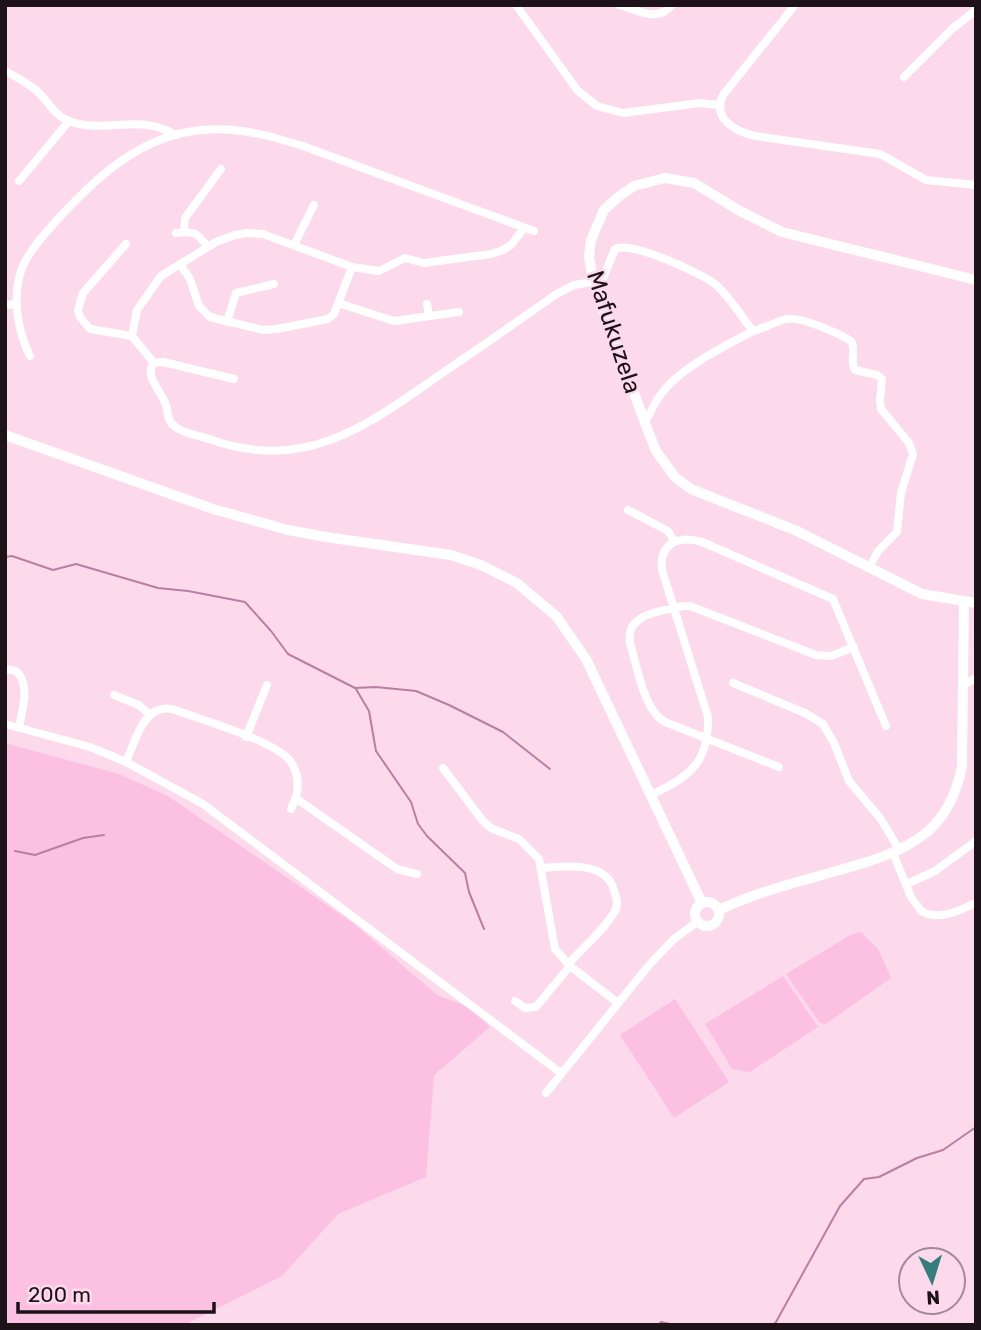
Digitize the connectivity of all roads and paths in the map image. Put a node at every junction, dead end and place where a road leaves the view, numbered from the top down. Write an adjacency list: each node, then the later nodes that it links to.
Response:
1 (516, 5): 8 (street)
2 (619, 5): 3 (street)
3 (672, 5)
4 (795, 5): 8 (street)
5 (976, 10): 7 (street)
6 (5, 71): 9 (street)
7 (904, 77)
8 (720, 105): 13 (street)
9 (69, 121): 10 (street); 12 (street)
10 (175, 135): 15 (street); 26 (street)
11 (221, 169): 19 (street)
12 (19, 181)
13 (976, 185)
14 (314, 205): 18 (street)
15 (524, 228): 16 (street); 21 (street)
16 (534, 231)
17 (126, 244): 33 (street)
18 (294, 245): 19 (street); 21 (street)
19 (208, 247): 20 (street)
20 (180, 264): 31 (street); 33 (street)
21 (352, 267): 25 (street)
22 (976, 280): 24 (main road, Mafukuzela)
23 (274, 284): 31 (street)
24 (595, 285): 32 (street); 35 (street); 37 (main road, Mafukuzela)
25 (338, 303): 30 (street); 31 (street)
26 (17, 304): 28 (street); 34 (street)
27 (427, 304): 30 (street)
28 (5, 305)
29 (459, 312): 30 (street)
30 (429, 316)
31 (227, 322)
32 (753, 331): 37 (street); 41 (street)
33 (132, 336): 35 (street)
34 (30, 356)
35 (154, 363): 36 (street)
36 (234, 379)
37 (645, 423): 41 (main road, Mafukuzela)
38 (5, 435): 60 (street)
39 (628, 510): 40 (street)
40 (674, 541): 43 (street); 44 (street)
41 (869, 568): 42 (main road, Mafukuzela)
42 (970, 602): 49 (street)
43 (674, 608): 44 (street); 56 (street); 56 (street)
44 (854, 647): 53 (street)
45 (5, 669): 54 (street)
46 (976, 678): 49 (street)
47 (733, 683): 64 (street)
48 (267, 685): 55 (street)
49 (963, 685): 64 (street)
50 (114, 695): 51 (street)
51 (149, 714): 55 (street); 57 (street)
52 (5, 724): 54 (street)
53 (886, 726)
54 (19, 728): 57 (street)
55 (246, 737): 61 (street)
56 (708, 739): 58 (street); 60 (street)
57 (126, 762): 75 (street)
58 (779, 767)
59 (443, 768): 65 (street)
60 (651, 795): 68 (street)
61 (297, 799): 62 (street); 66 (street)
62 (291, 809)
63 (976, 841): 67 (street)
64 (896, 851): 67 (street); 70 (street)
65 (542, 869): 72 (street); 72 (street)
66 (417, 874)
67 (907, 884): 69 (street)
68 (702, 903): 70 (street); 71 (street)
69 (976, 903)
70 (719, 910): 71 (street)
71 (698, 922): 74 (street)
72 (569, 965): 73 (street); 74 (street)
73 (515, 1001)
74 (618, 1003): 75 (street)
75 (561, 1073): 76 (street)
76 (546, 1093)

